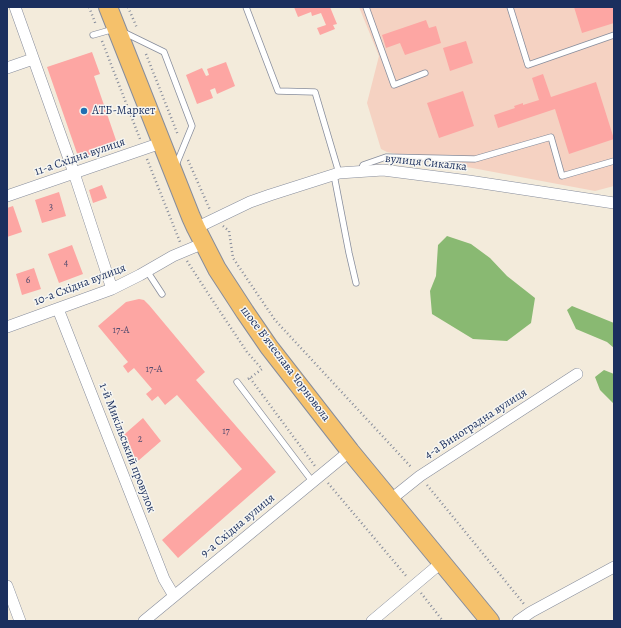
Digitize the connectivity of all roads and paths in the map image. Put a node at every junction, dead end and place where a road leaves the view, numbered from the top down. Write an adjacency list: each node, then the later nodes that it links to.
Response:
1 (15, 7): 11 (street)
2 (89, 7): 8 (path)
3 (108, 7): 8 (main road, шосе В'ячеслава Чорновола)
4 (128, 7): 10 (path)
5 (246, 7): 21 (lane)
6 (366, 7): 13 (lane)
7 (510, 7): 9 (lane)
8 (102, 32): 10 (lane); 14 (main road, шосе В'ячеслава Чорновола); 16 (path)
9 (614, 35)
10 (142, 41): 15 (path); 15 (lane)
11 (33, 59): 12 (street); 19 (street)
12 (7, 68)
13 (425, 73)
14 (161, 143): 16 (street, 11-а Східна вулиця); 20 (main road, шосе В'ячеслава Чорновола)
15 (183, 147): 20 (lane); 24 (path)
16 (143, 149): 19 (street, 11-а Східна вулиця); 26 (path)
17 (614, 161): 18 (lane)
18 (361, 172): 21 (street, вулиця Сикалка); 23 (street, вулиця Сикалка)
19 (74, 173): 22 (street, 11-а Східна вулиця); 29 (street)
20 (173, 173): 25 (main road, шосе В'ячеслава Чорновола)
21 (337, 174): 24 (street, вулиця Сикалка); 28 (lane)
22 (7, 196)
23 (614, 202)
24 (216, 219): 25 (street, вулиця Сикалка); 36 (path)
25 (200, 236): 26 (street, 10-а Східна вулиця); 35 (main road, шосе В'ячеслава Чорновола)
26 (184, 251): 27 (street, 10-а Східна вулиця); 37 (path)
27 (147, 271): 29 (street, 10-а Східна вулиця); 30 (lane)
28 (356, 283)
29 (112, 289): 31 (street, 10-а Східна вулиця)
30 (162, 294)
31 (58, 309): 32 (street, 10-а Східна вулиця); 43 (street, 1-й Микільський провулок)
32 (7, 327)
33 (577, 374): 36 (street, 4-а Виноградна вулиця)
34 (237, 382): 37 (lane)
35 (350, 451): 37 (street, 9-а Східна вулиця); 38 (main road, шосе В'ячеслава Чорновола)
36 (420, 476): 38 (street, 4-а Виноградна вулиця); 44 (path)
37 (317, 477): 41 (path); 43 (street, 9-а Східна вулиця)
38 (390, 500): 39 (main road, шосе В'ячеслава Чорновола)
39 (442, 562): 41 (street); 49 (main road, шосе В'ячеслава Чорновола)
40 (614, 567): 44 (street)
41 (414, 585): 47 (street); 48 (path)
42 (7, 586): 45 (street)
43 (174, 596): 46 (street, 9-а Східна вулиця)
44 (531, 612): 50 (street)
45 (20, 621)
46 (144, 621)
47 (372, 621)
48 (443, 621)
49 (490, 621)
50 (518, 621)

